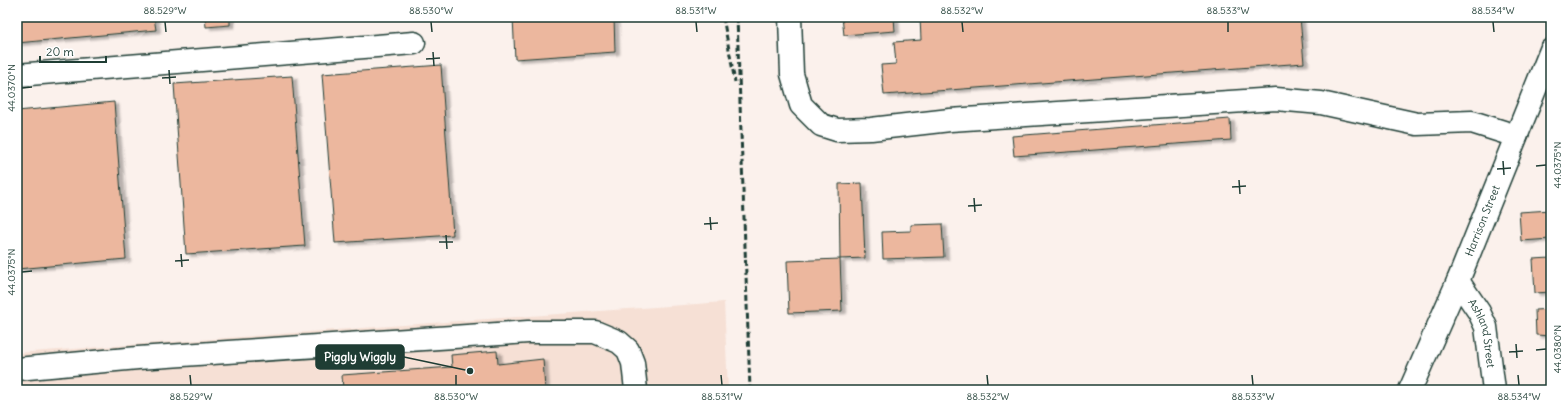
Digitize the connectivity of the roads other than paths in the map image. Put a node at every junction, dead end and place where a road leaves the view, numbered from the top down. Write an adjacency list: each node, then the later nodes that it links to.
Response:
1 (790, 17): 5 (street)
2 (414, 43): 4 (street)
3 (1551, 50): 5 (street, Harrison Street)
4 (17, 75)
5 (1516, 136): 6 (street, Harrison Street)
6 (1458, 281): 9 (street, Harrison Street); 10 (street, Ashland Street)
7 (17, 369): 8 (street)
8 (636, 390)
9 (1410, 390)
10 (1494, 390)

